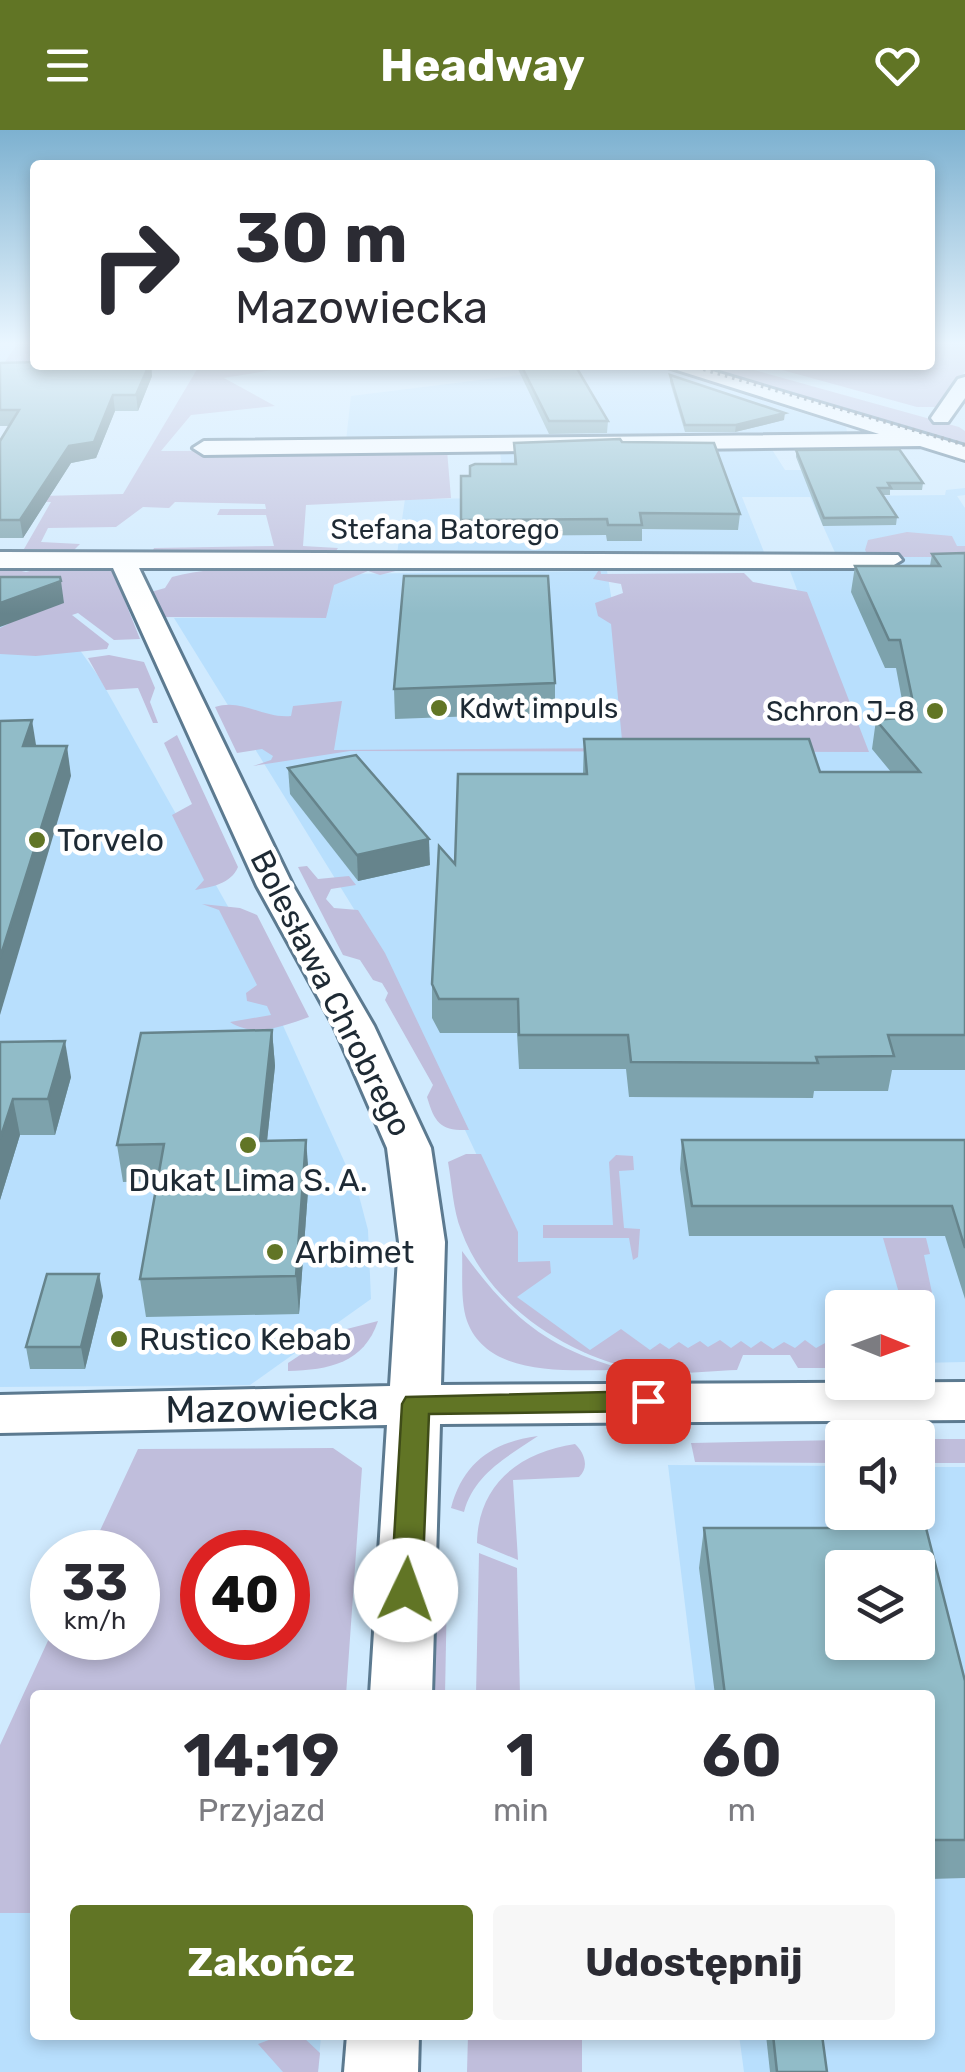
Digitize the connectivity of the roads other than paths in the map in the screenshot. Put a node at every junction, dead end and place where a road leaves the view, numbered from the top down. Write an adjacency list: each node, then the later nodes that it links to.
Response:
1 (897, 433): 2 (street)
2 (922, 440): 3 (street); 4 (street)
3 (204, 448)
4 (965, 453)
5 (122, 559): 6 (street, Stefana Batorego); 7 (street, Stefana Batorego); 9 (street, Bolesława Chrobrego)
6 (0, 560)
7 (889, 560)
8 (965, 1401): 9 (street, Mazowiecka)
9 (416, 1404): 10 (street, Mazowiecka); 11 (street, Bolesława Chrobrego)
10 (0, 1414)
11 (401, 1690)
12 (383, 2040): 13 (street)
13 (381, 2072)

